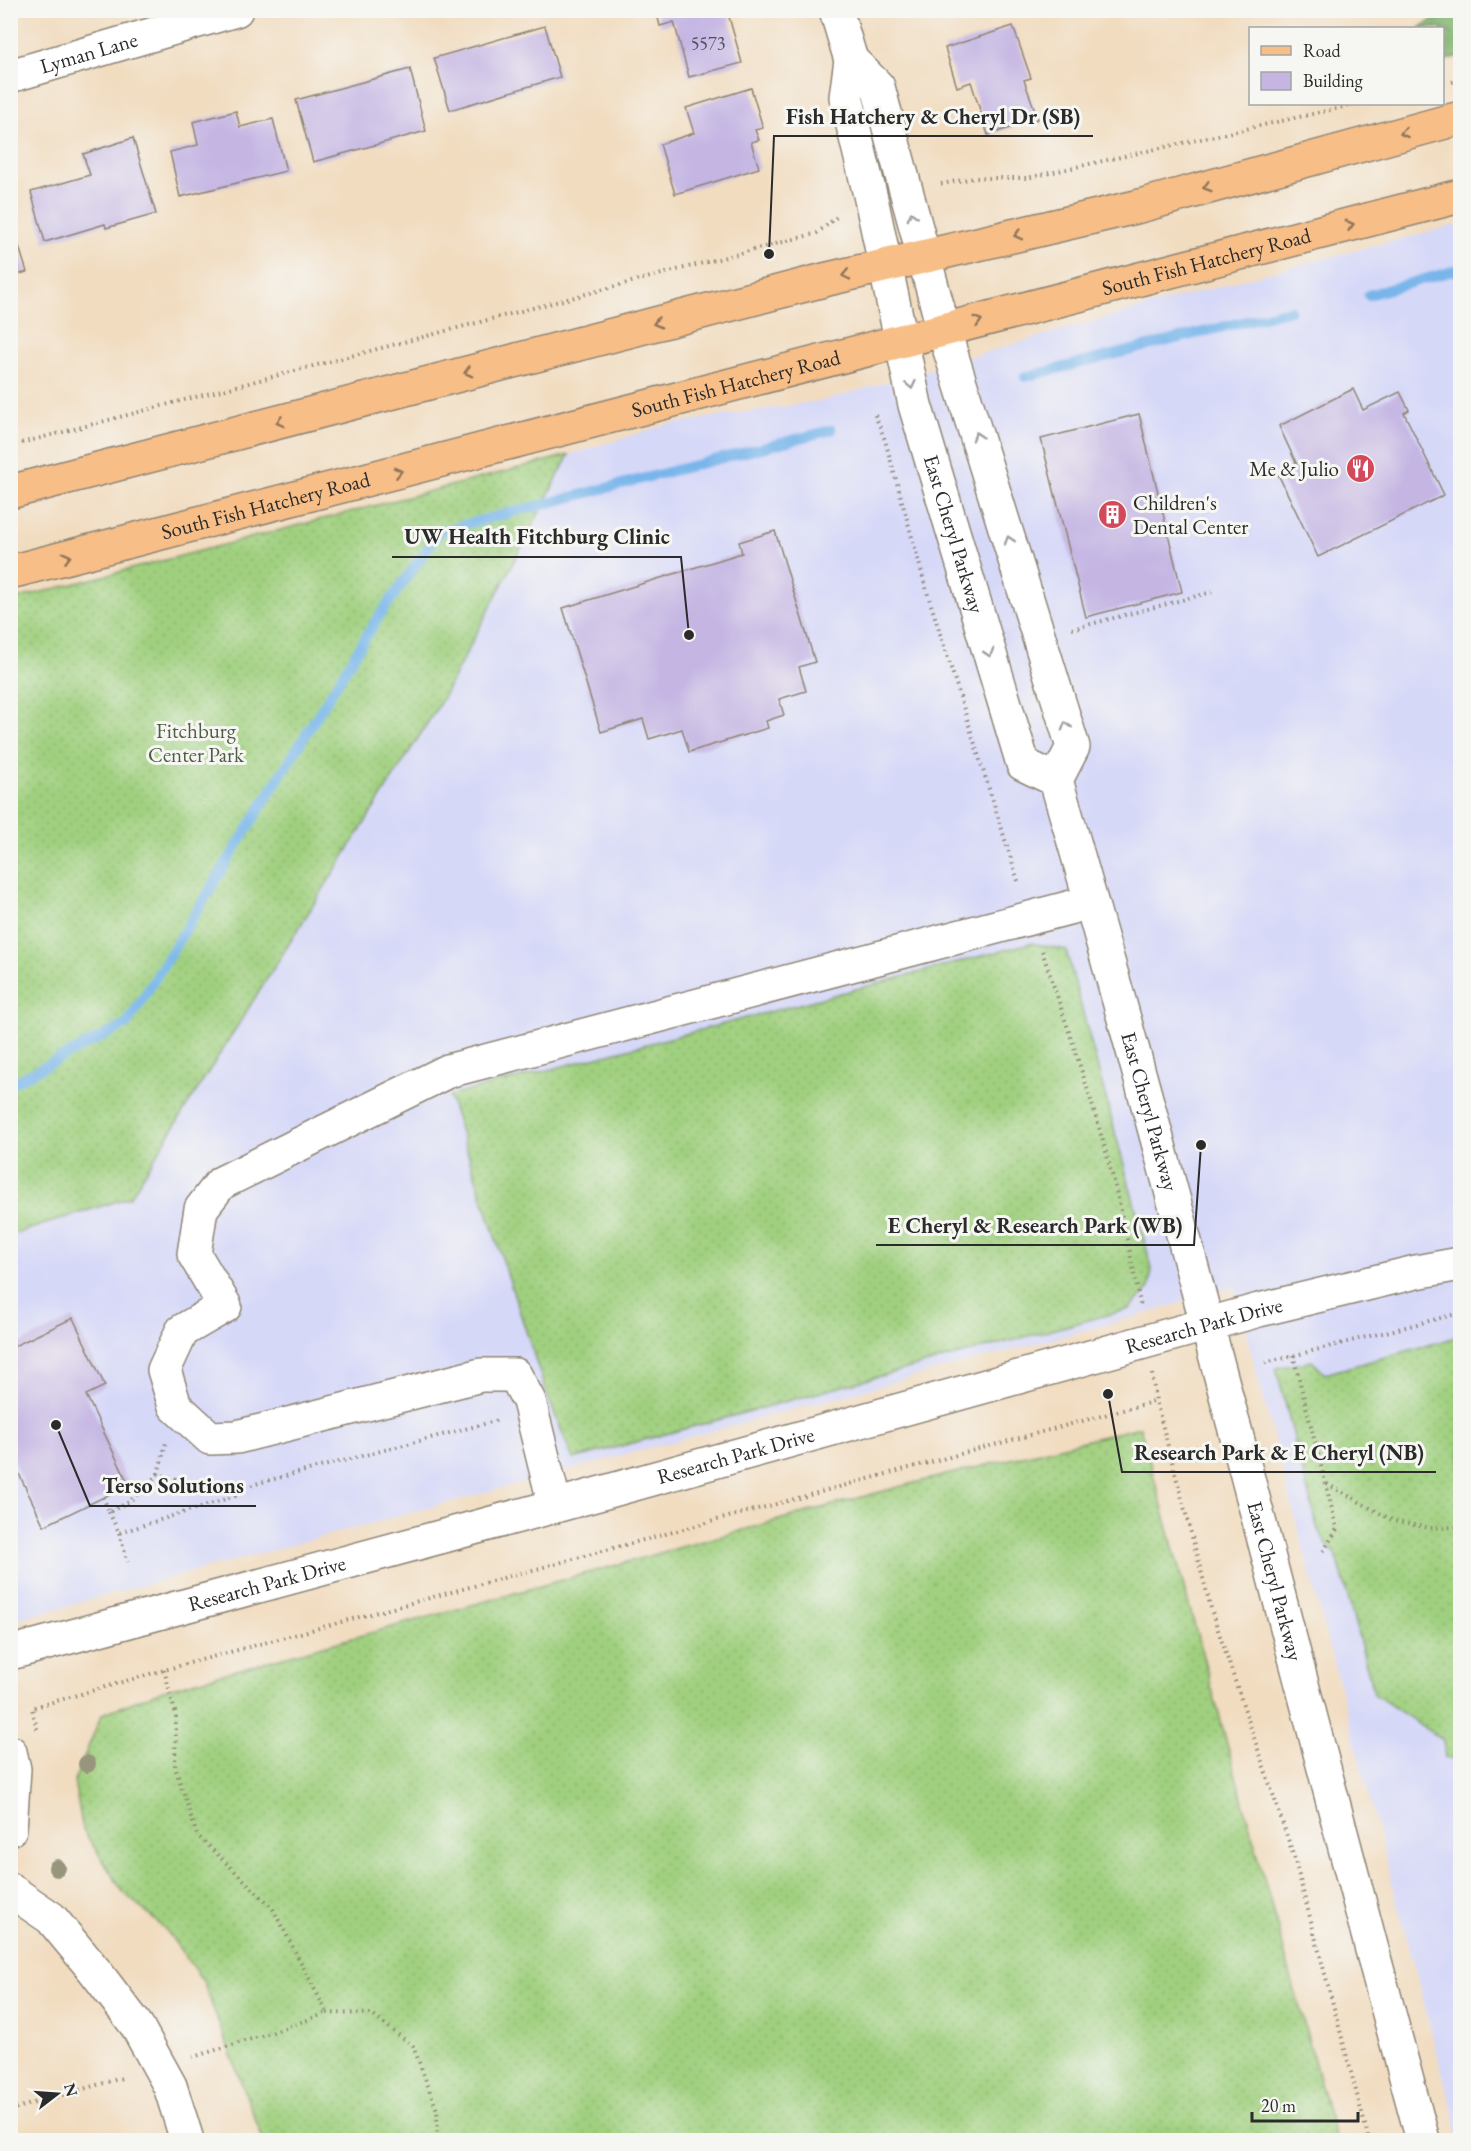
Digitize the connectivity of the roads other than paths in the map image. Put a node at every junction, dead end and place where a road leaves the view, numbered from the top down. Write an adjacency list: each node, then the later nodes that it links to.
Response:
1 (236, 10): 4 (street, Lyman Lane)
2 (836, 10): 3 (street)
3 (851, 60): 7 (street, one-way to 3); 8 (street, East Cheryl Parkway)
4 (10, 76)
5 (1461, 118): 7 (main road, one-way to 7)
6 (1461, 196): 9 (main road, South Fish Hatchery Road, one-way to 6)
7 (924, 258): 8 (main road); 9 (street)
8 (886, 267): 10 (street, East Cheryl Parkway); 11 (main road, one-way to 11)
9 (944, 331): 10 (main road, South Fish Hatchery Road); 13 (street, one-way to 9)
10 (902, 341): 12 (main road, South Fish Hatchery Road, one-way to 10); 13 (street, East Cheryl Parkway, one-way to 13)
11 (10, 492)
12 (10, 572)
13 (1056, 780): 14 (street, East Cheryl Parkway)
14 (1091, 902): 16 (street, East Cheryl Parkway); 17 (street)
15 (1461, 1264): 16 (street, Research Park Drive)
16 (1206, 1324): 17 (street, Research Park Drive); 23 (street, East Cheryl Parkway)
17 (555, 1506): 18 (street, Research Park Drive)
18 (10, 1653)
19 (10, 1752): 20 (street)
20 (10, 1829)
21 (10, 1890): 22 (street)
22 (187, 2140)
23 (1423, 2140)

